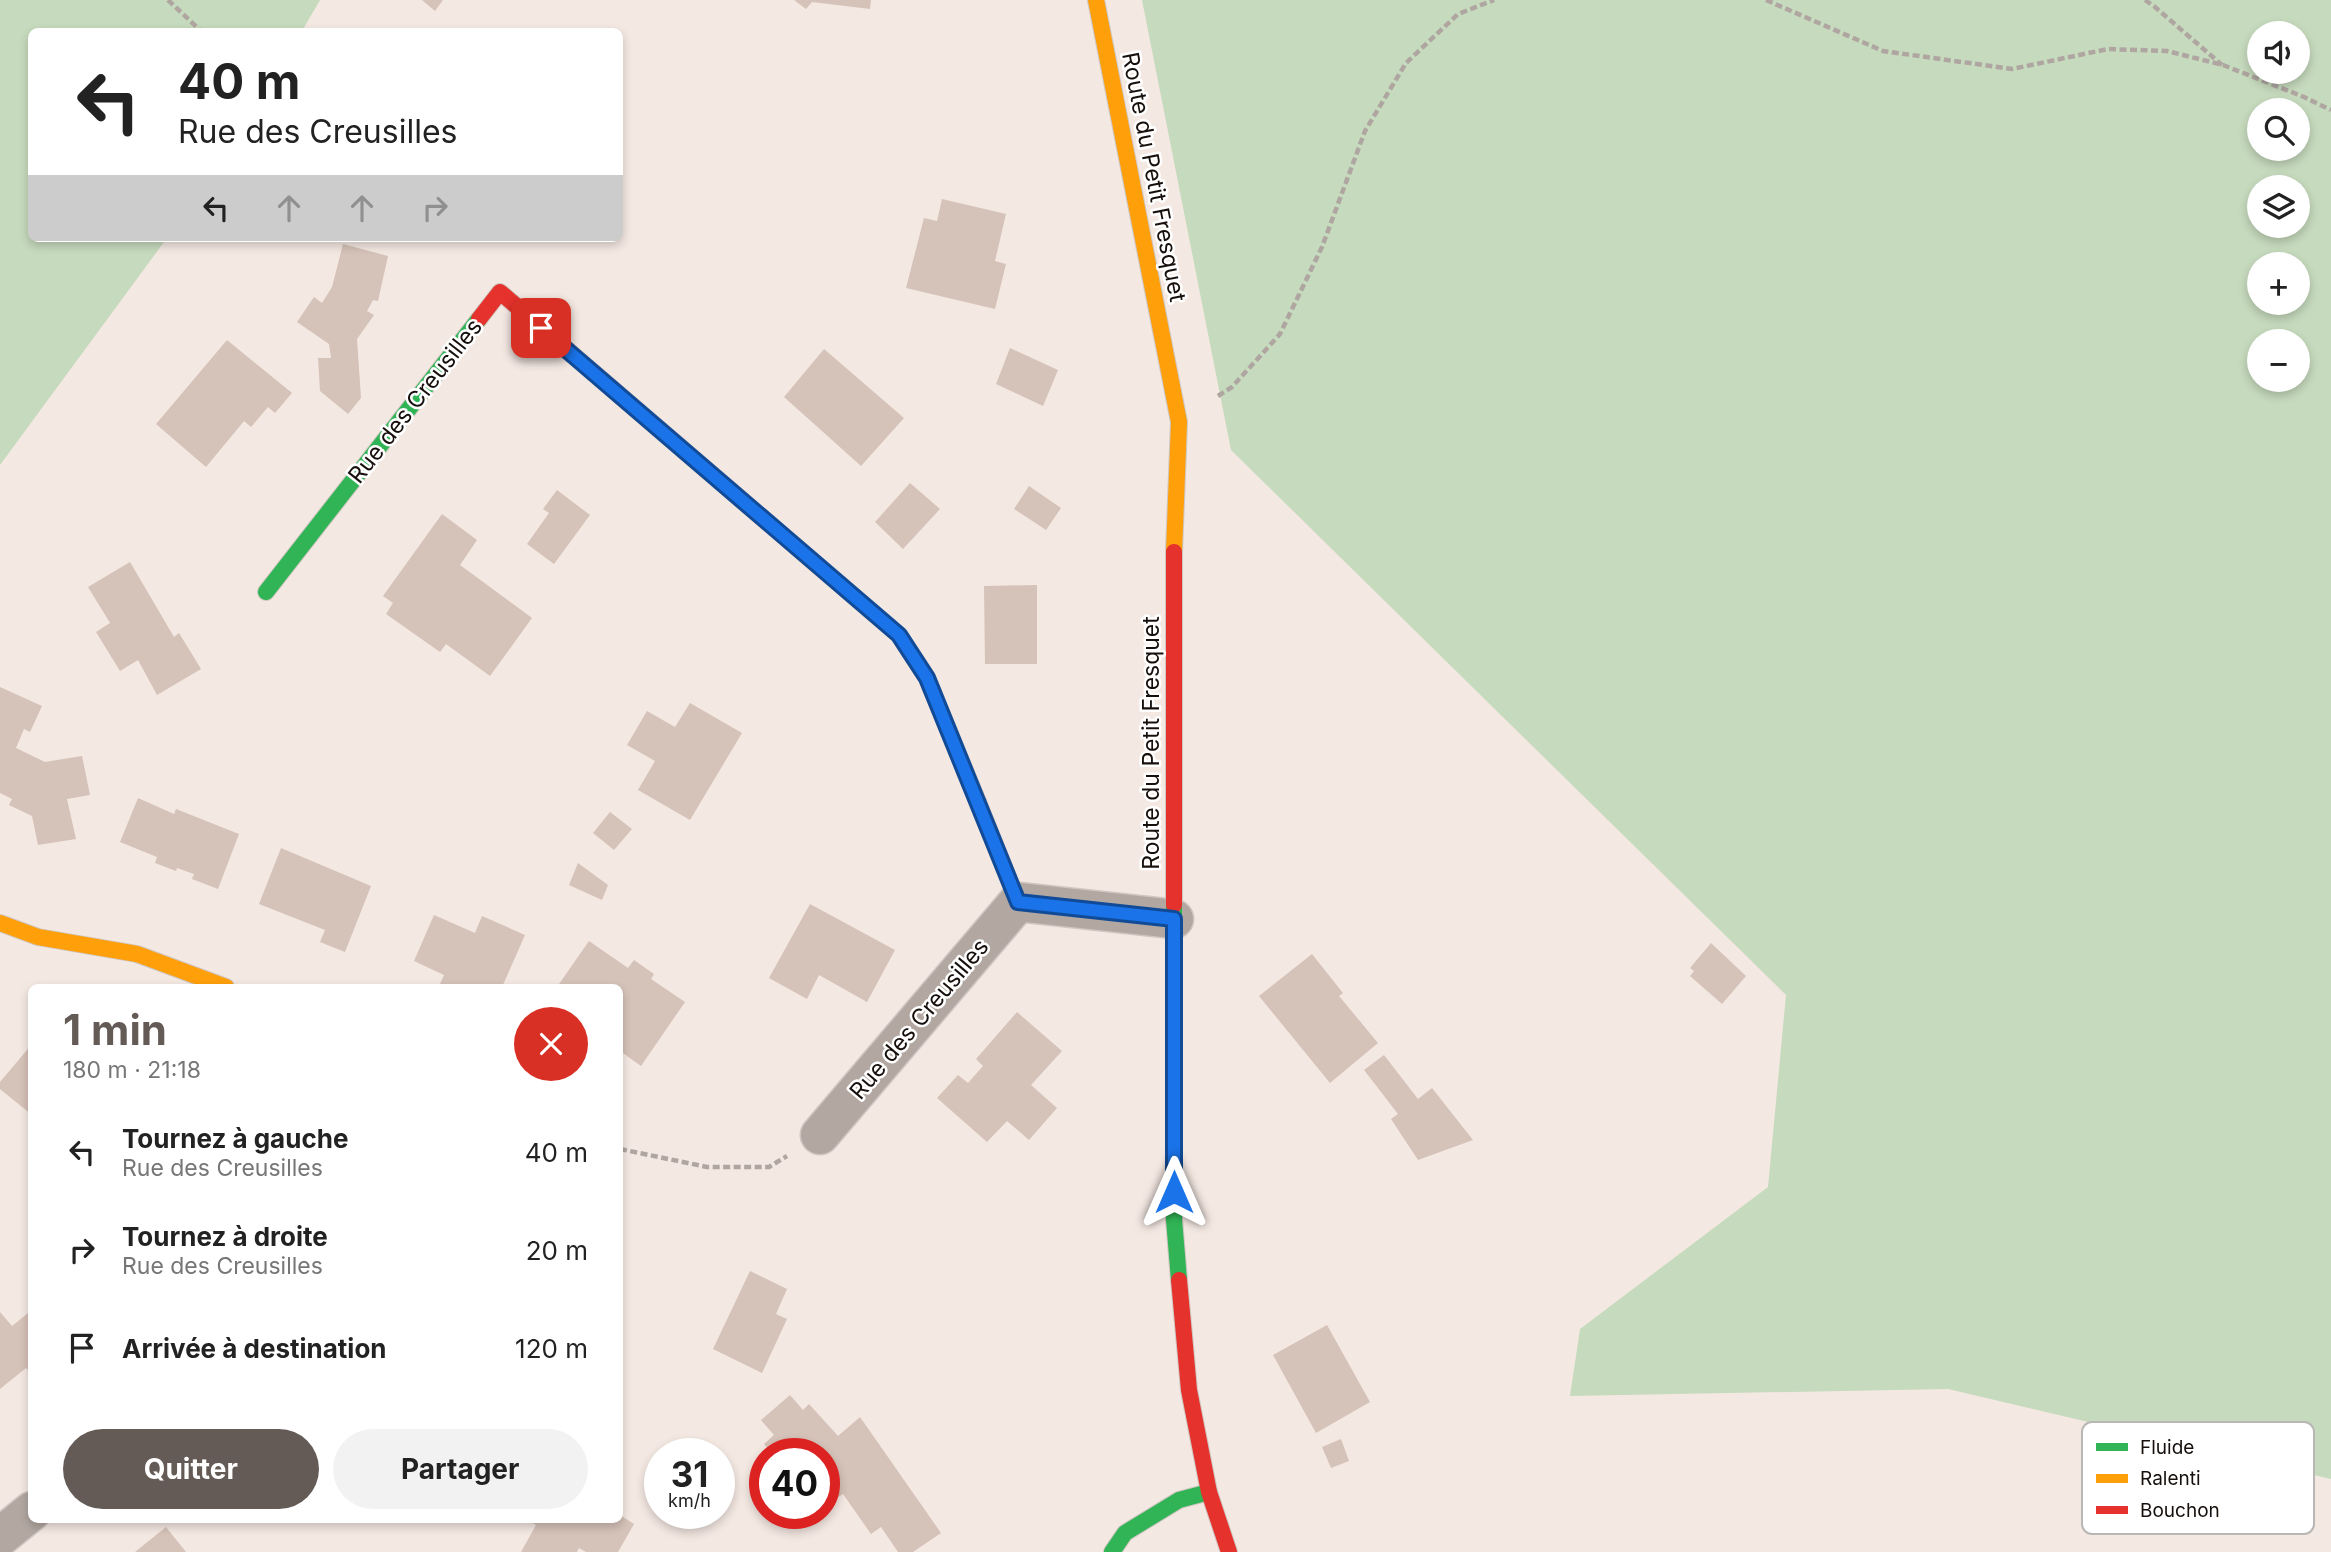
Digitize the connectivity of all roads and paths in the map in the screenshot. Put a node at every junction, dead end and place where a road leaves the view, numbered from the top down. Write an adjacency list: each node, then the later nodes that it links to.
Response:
1 (168, 0): 6 (path)
2 (1096, 0): 9 (street, Route du Petit Fresquet)
3 (1494, 0): 9 (path)
4 (1766, 0): 7 (path)
5 (2144, 0): 7 (path)
6 (198, 28)
7 (2223, 65): 8 (path)
8 (2331, 110)
9 (1179, 422): 12 (street, Route du Petit Fresquet)
10 (266, 592): 11 (street, Rue des Creusilles)
11 (1018, 902): 12 (street); 15 (street, Rue des Creusilles)
12 (1174, 919): 17 (street, Route du Petit Fresquet)
13 (0, 923): 14 (street)
14 (218, 984)
15 (820, 1135): 16 (path)
16 (623, 1150)
17 (1209, 1492): 20 (street); 21 (street, Route du Petit Fresquet)
18 (28, 1514): 19 (street)
19 (0, 1537)
20 (1112, 1552)
21 (1229, 1552)

